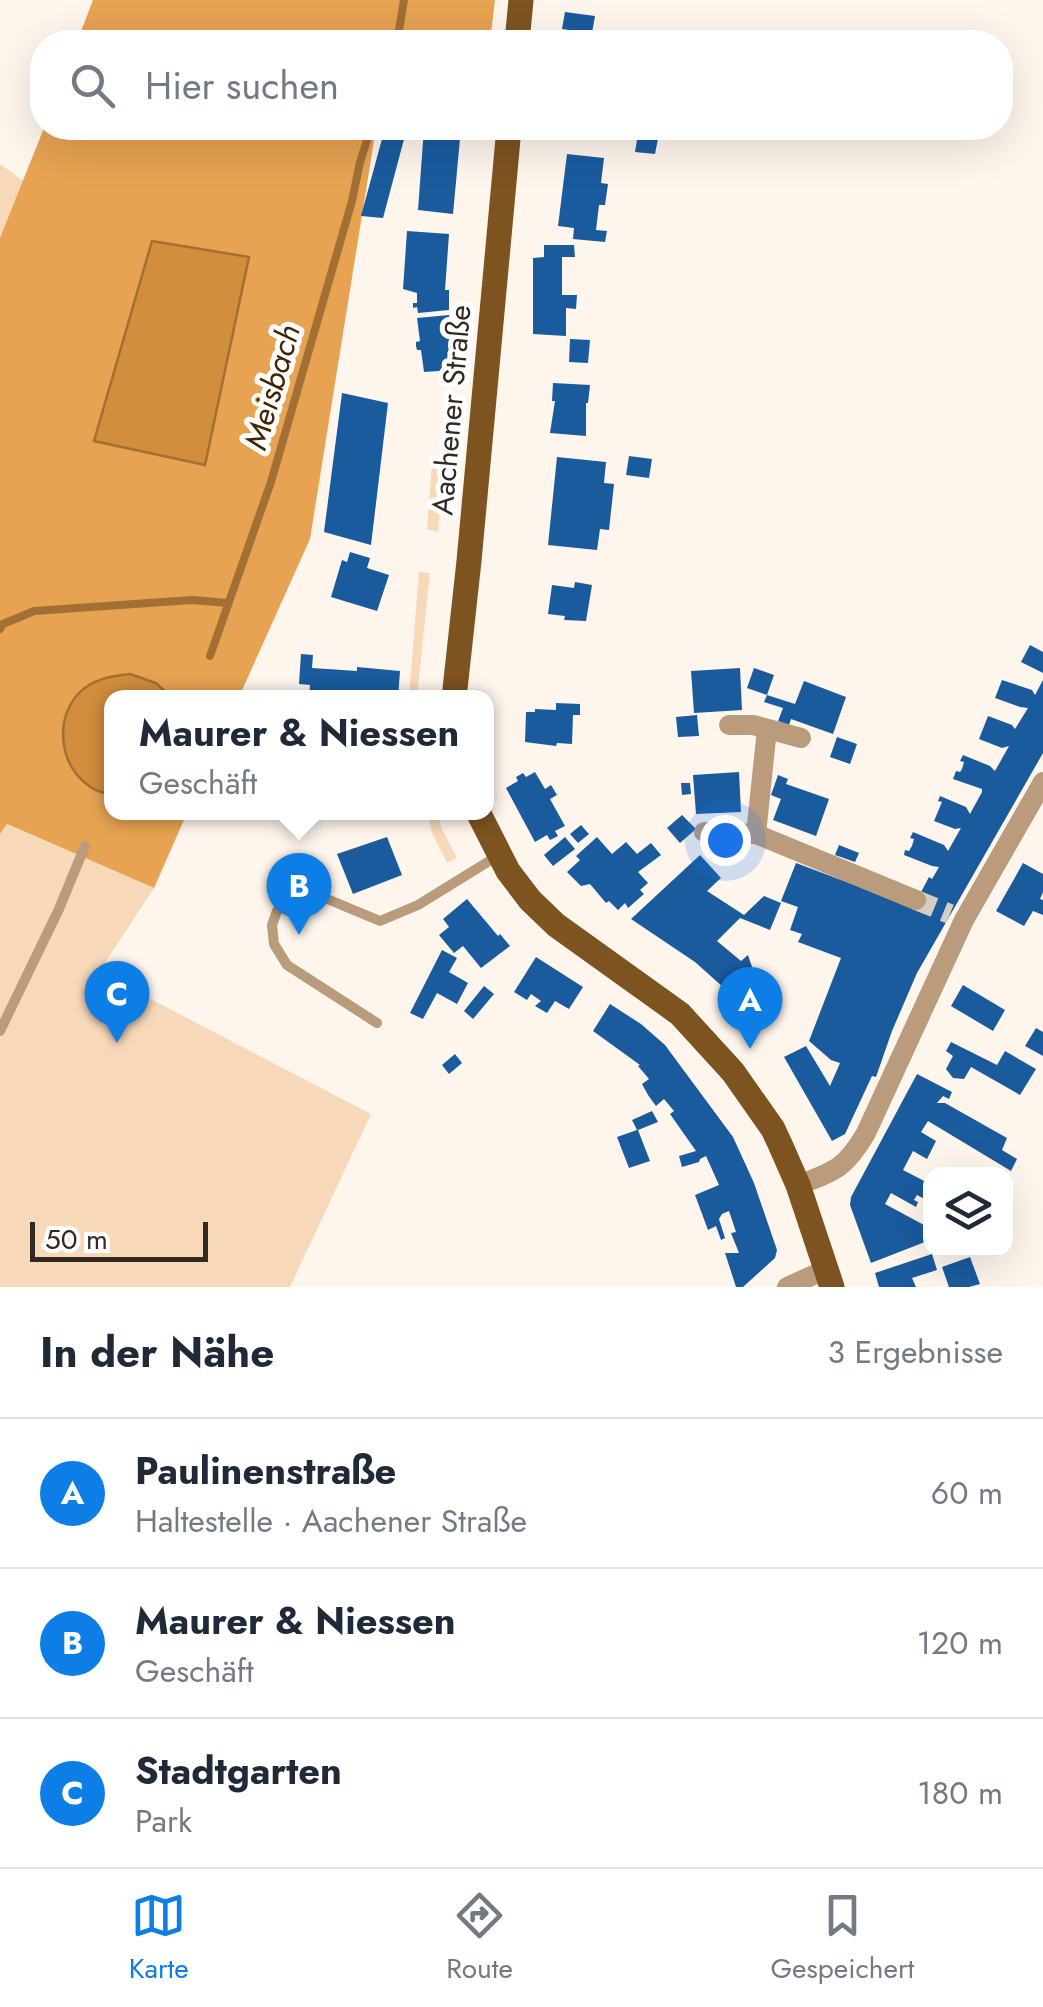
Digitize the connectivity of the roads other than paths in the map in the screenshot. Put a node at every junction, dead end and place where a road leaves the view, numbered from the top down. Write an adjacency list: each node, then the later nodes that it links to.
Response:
1 (521, 0): 2 (main road)
2 (518, 30)
3 (509, 140): 4 (main road, Aachener Straße)
4 (455, 690)
5 (729, 725): 6 (street)
6 (768, 729): 7 (street); 11 (street)
7 (801, 738)
8 (1043, 782): 17 (street)
9 (482, 820): 13 (main road)
10 (704, 832): 11 (street)
11 (756, 834): 14 (street)
12 (85, 846): 16 (lane)
13 (500, 855): 15 (lane); 17 (main road)
14 (916, 900)
15 (377, 1022)
16 (0, 1030)
17 (798, 1186): 18 (main road)
18 (829, 1278): 19 (street)
19 (788, 1287)

